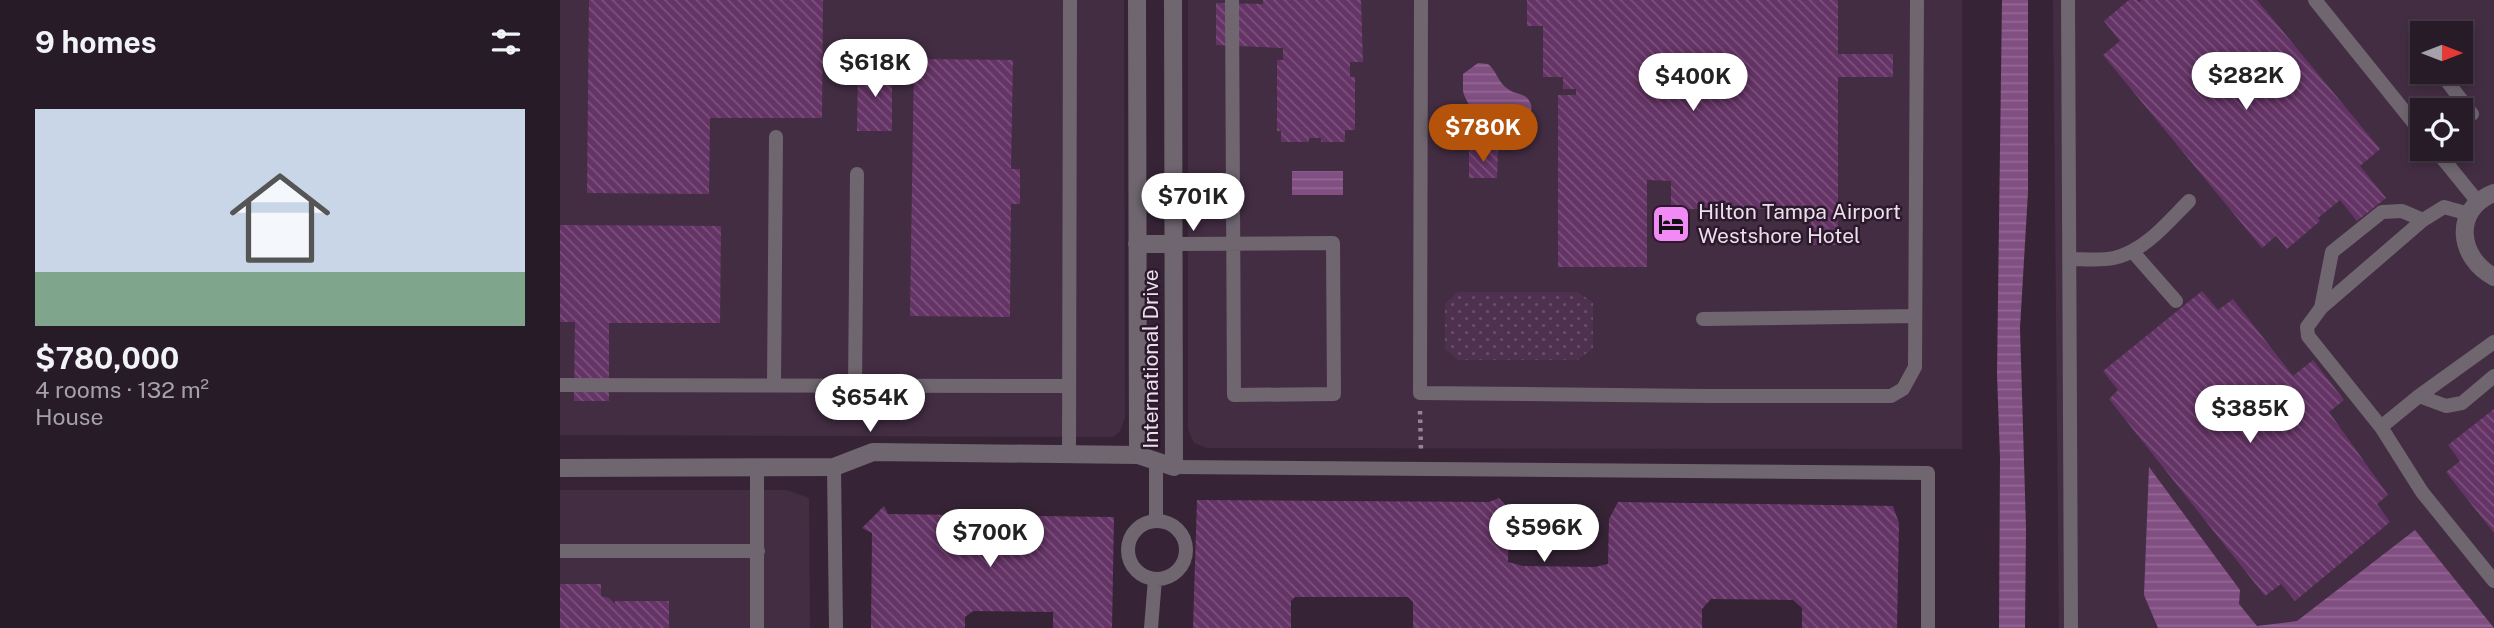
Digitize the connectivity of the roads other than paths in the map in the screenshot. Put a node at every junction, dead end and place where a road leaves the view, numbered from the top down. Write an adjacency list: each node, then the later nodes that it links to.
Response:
1 (1070, 0): 33 (lane)
2 (1138, 0): 18 (street, International Drive)
3 (1174, 0): 19 (street, International Drive)
4 (1233, 0): 20 (lane)
5 (1421, 0): 26 (lane)
6 (1917, 0): 26 (lane)
7 (2068, 0): 22 (lane)
8 (2315, 0): 11 (lane)
9 (2449, 84): 10 (lane)
10 (2460, 98)
11 (2410, 118)
12 (776, 137): 31 (lane)
13 (2445, 161): 16 (lane)
14 (857, 174): 32 (lane)
15 (2189, 201): 21 (lane)
16 (2480, 203): 17 (lane); 23 (street)
17 (2423, 220): 25 (lane); 25 (lane)
18 (1138, 244): 19 (street); 37 (street, International Drive)
19 (1174, 244): 20 (lane); 40 (street, International Drive)
20 (1232, 244): 20 (lane)
21 (2132, 251): 22 (lane); 24 (lane)
22 (2069, 259): 52 (lane)
23 (2494, 276)
24 (2176, 300)
25 (2321, 308): 35 (lane)
26 (1914, 316): 27 (lane)
27 (1703, 319)
28 (2494, 342): 34 (lane)
29 (2494, 376): 34 (lane)
30 (560, 385): 31 (lane)
31 (774, 386): 32 (lane)
32 (855, 386): 33 (lane)
33 (1069, 386): 36 (lane)
34 (2419, 396): 35 (lane)
35 (2381, 427): 47 (lane)
36 (1069, 454): 37 (street); 39 (street)
37 (1138, 455): 38 (street)
38 (1156, 461): 40 (street); 43 (lane)
39 (834, 467): 42 (street); 49 (lane)
40 (1174, 467): 51 (lane)
41 (560, 468): 42 (street)
42 (757, 468): 45 (lane)
43 (1156, 521): 46 (lane); 46 (lane)
44 (560, 551): 45 (lane)
45 (758, 551): 48 (lane)
46 (1155, 579): 50 (lane)
47 (2494, 581)
48 (757, 628)
49 (836, 628)
50 (1151, 628)
51 (1928, 628)
52 (2071, 628)

